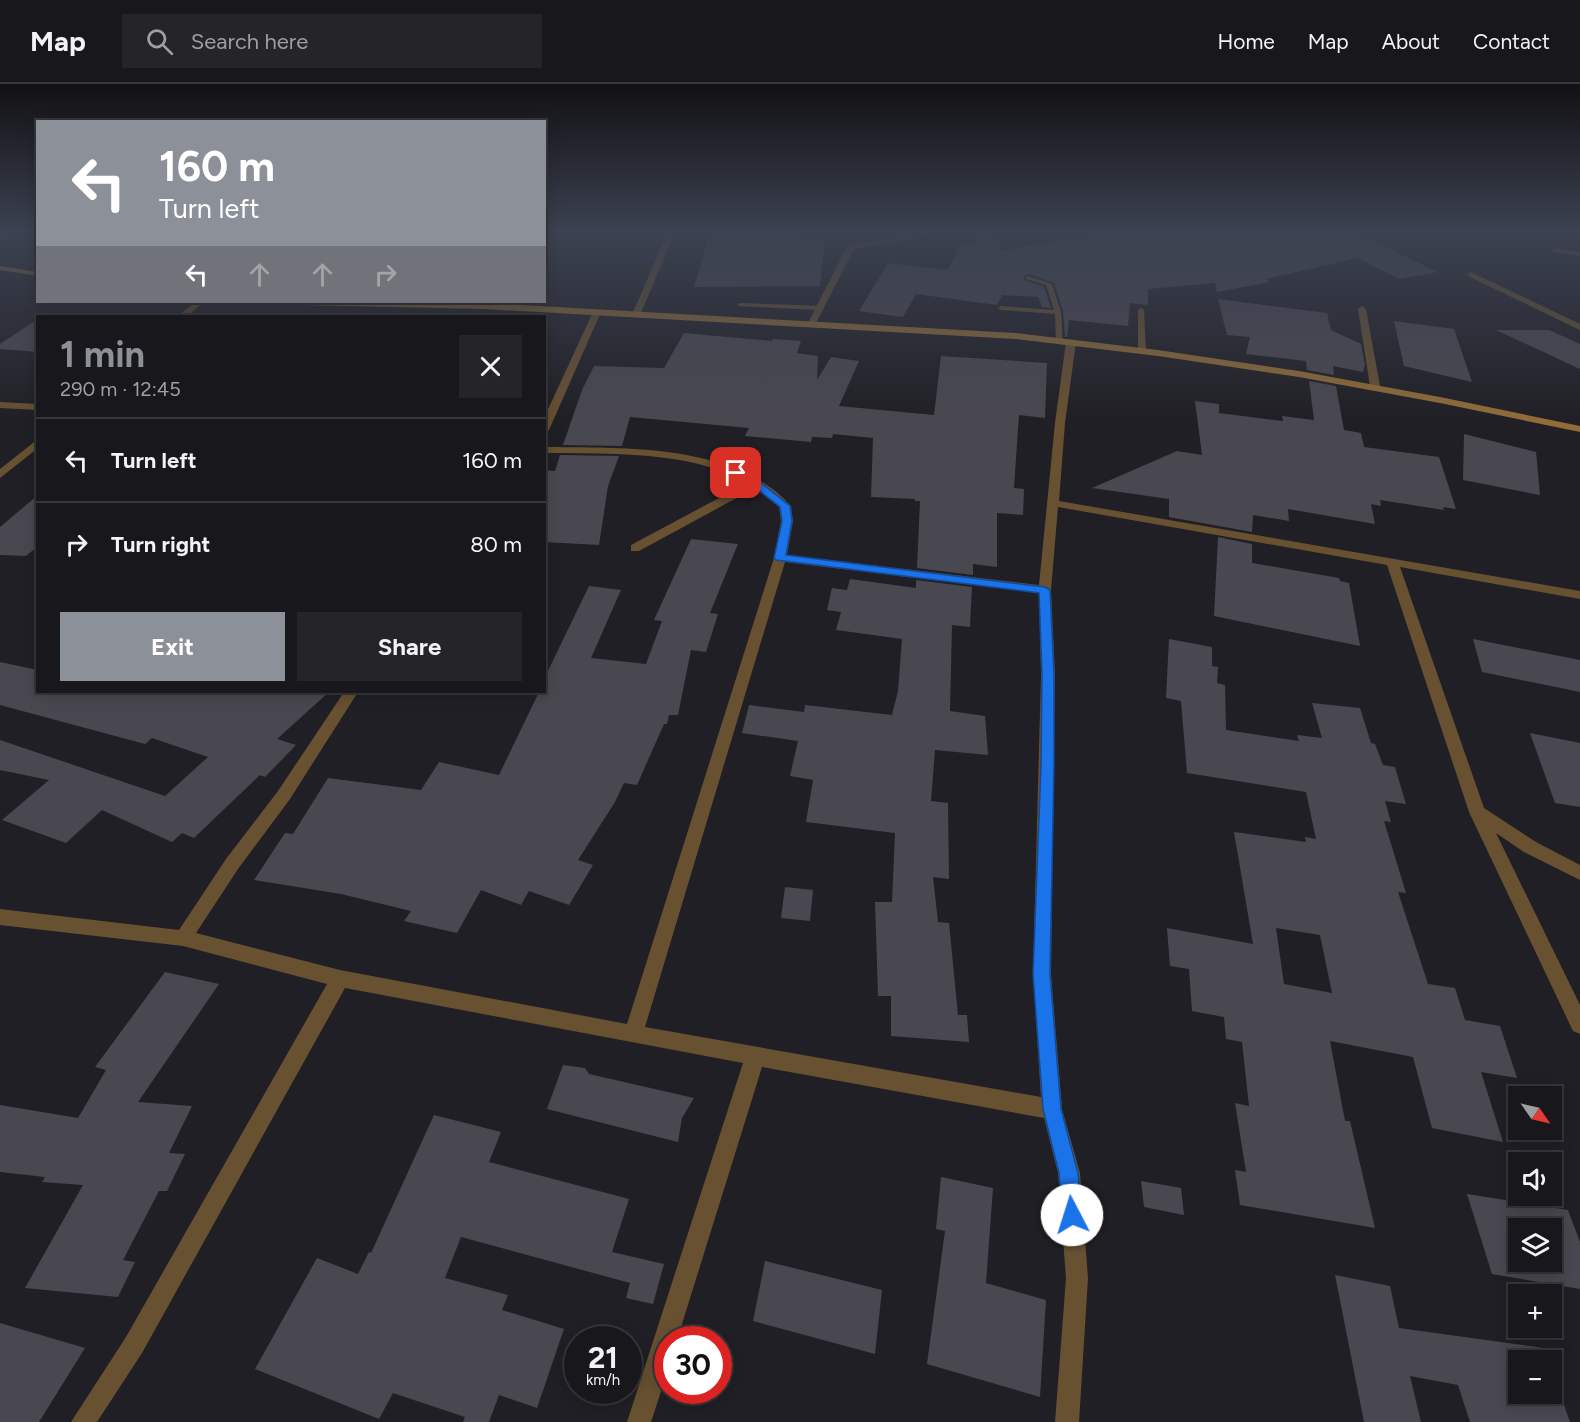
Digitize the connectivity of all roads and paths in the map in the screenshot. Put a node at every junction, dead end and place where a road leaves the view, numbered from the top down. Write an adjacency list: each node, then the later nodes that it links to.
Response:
1 (644, 295): 15 (street)
2 (826, 295): 8 (street)
3 (1053, 295): 12 (lane)
4 (1515, 295): 17 (street)
5 (199, 303): 14 (street)
6 (449, 303): 13 (street)
7 (740, 305): 8 (lane)
8 (820, 308): 16 (street)
9 (1001, 308): 12 (lane)
10 (1362, 309): 20 (street)
11 (1141, 310): 19 (lane)
12 (1058, 312): 18 (lane)
13 (596, 314): 15 (street); 23 (street)
14 (183, 315)
15 (636, 315): 16 (street)
16 (812, 323): 18 (street)
17 (1580, 327)
18 (1066, 341): 19 (street); 29 (street)
19 (1142, 352): 20 (street)
20 (1375, 386): 24 (street)
21 (0, 405): 22 (street)
22 (36, 407)
23 (546, 426)
24 (1580, 429)
25 (36, 444): 27 (street)
26 (546, 450): 28 (street)
27 (0, 475)
28 (756, 483): 30 (street); 31 (street)
29 (1053, 503): 32 (street); 33 (street)
30 (635, 548)
31 (780, 558): 33 (street); 42 (street)
32 (1392, 563): 34 (street); 36 (street)
33 (1045, 590): 44 (street)
34 (1580, 596)
35 (350, 693): 39 (street)
36 (1477, 811): 37 (street); 41 (street)
37 (1580, 873)
38 (0, 917): 39 (street)
39 (183, 938): 40 (street)
40 (340, 979): 42 (street); 45 (street)
41 (1580, 1025)
42 (633, 1035): 43 (street)
43 (755, 1057): 44 (street); 46 (street)
44 (1052, 1109): 47 (street)
45 (83, 1422)
46 (639, 1422)
47 (1067, 1422)

